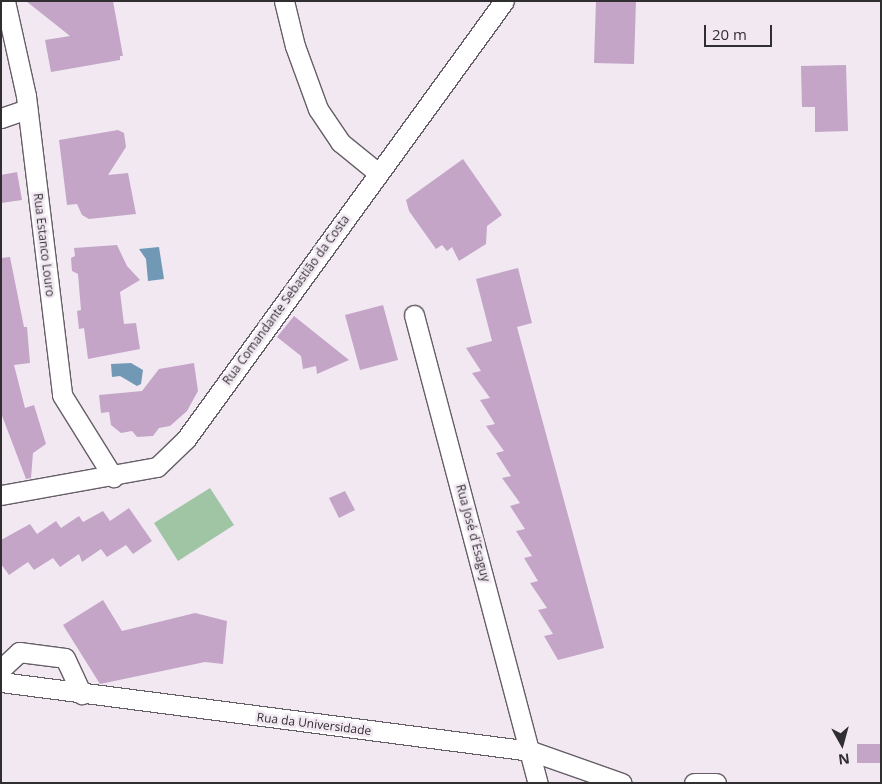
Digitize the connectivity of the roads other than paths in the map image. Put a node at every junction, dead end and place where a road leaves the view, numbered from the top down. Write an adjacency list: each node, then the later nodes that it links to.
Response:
1 (5, 1): 4 (street, Rua Estanco Louro)
2 (284, 1): 6 (street)
3 (504, 1): 6 (street, Rua Comandante Sebastião da Costa)
4 (27, 109): 5 (street); 8 (street, Rua Estanco Louro)
5 (1, 118)
6 (378, 173): 8 (street, Rua Comandante Sebastião da Costa)
7 (414, 315): 13 (street, Rua José d´Esaguy)
8 (113, 477): 9 (street, Rua Comandante Sebastião da Costa)
9 (1, 495)
10 (1, 669): 12 (street)
11 (1, 682): 12 (street, Rua da Universidade)
12 (82, 694): 13 (street, Rua da Universidade)
13 (532, 751): 14 (street, Rua José d´Esaguy); 15 (street, Rua da Universidade)
14 (538, 783)
15 (622, 783)
16 (694, 783): 17 (street)
17 (716, 783)

